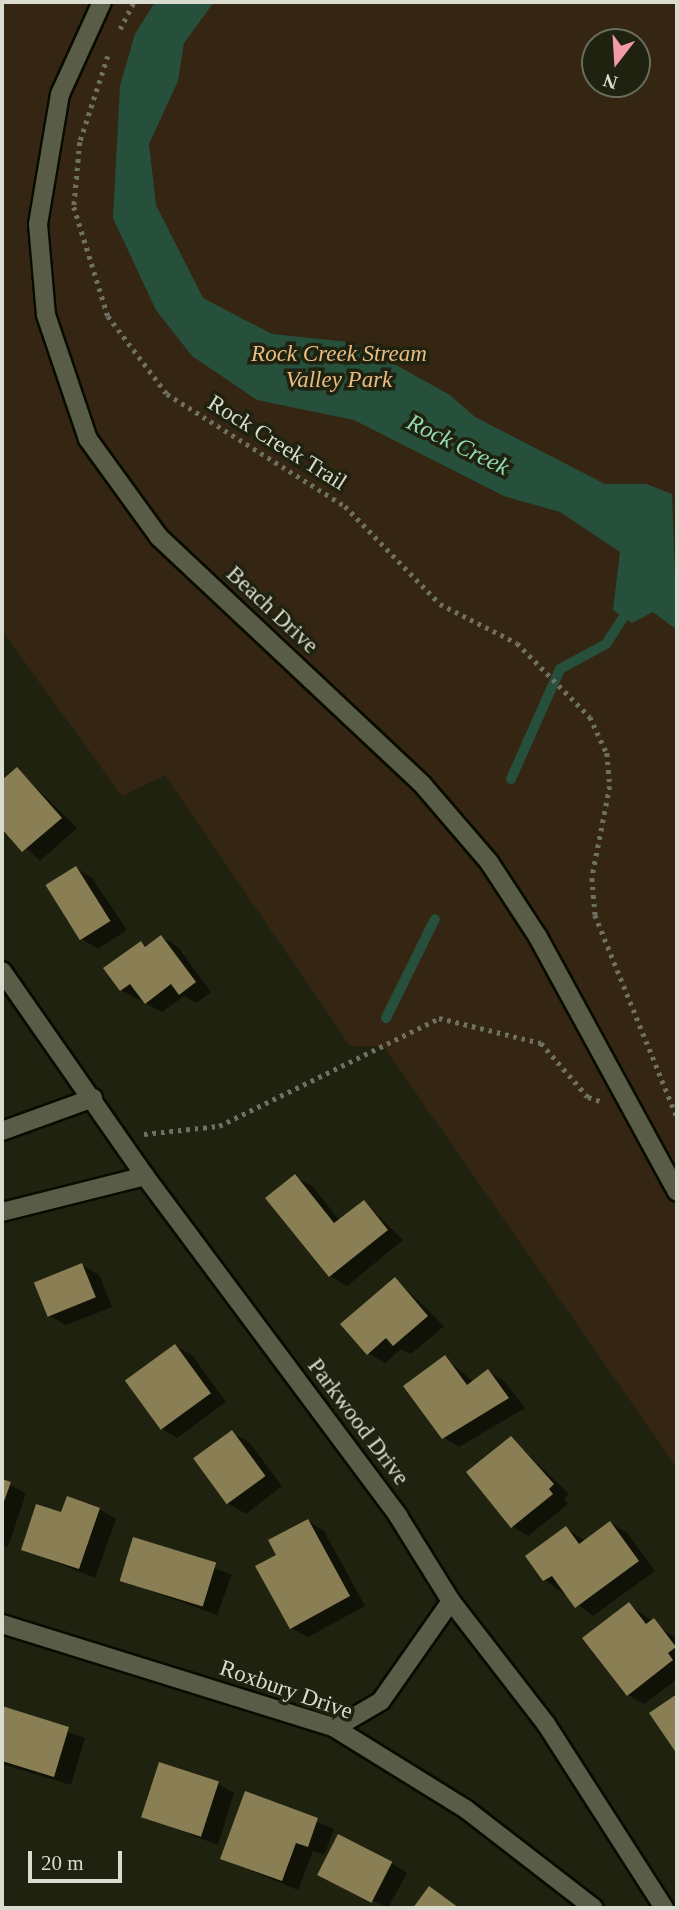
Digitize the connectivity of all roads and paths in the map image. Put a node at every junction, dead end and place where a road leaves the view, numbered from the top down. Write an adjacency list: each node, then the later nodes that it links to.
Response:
1 (103, 2): 14 (street, Beach Drive)
2 (134, 2): 3 (path)
3 (117, 35)
4 (111, 46): 6 (path, Rock Creek Trail)
5 (2, 971): 8 (street, Parkwood Drive)
6 (656, 1075): 7 (path); 10 (path, Rock Creek Trail)
7 (647, 1079)
8 (93, 1098): 11 (street); 13 (street, Parkwood Drive)
9 (600, 1101): 12 (path)
10 (677, 1117)
11 (2, 1131)
12 (151, 1133)
13 (145, 1176): 15 (street); 16 (street, Parkwood Drive)
14 (677, 1192)
15 (2, 1212)
16 (451, 1601): 18 (street); 20 (street, Parkwood Drive)
17 (2, 1623): 18 (street, Roxbury Drive)
18 (335, 1728): 19 (street, Roxbury Drive)
19 (594, 1908)
20 (664, 1908)

